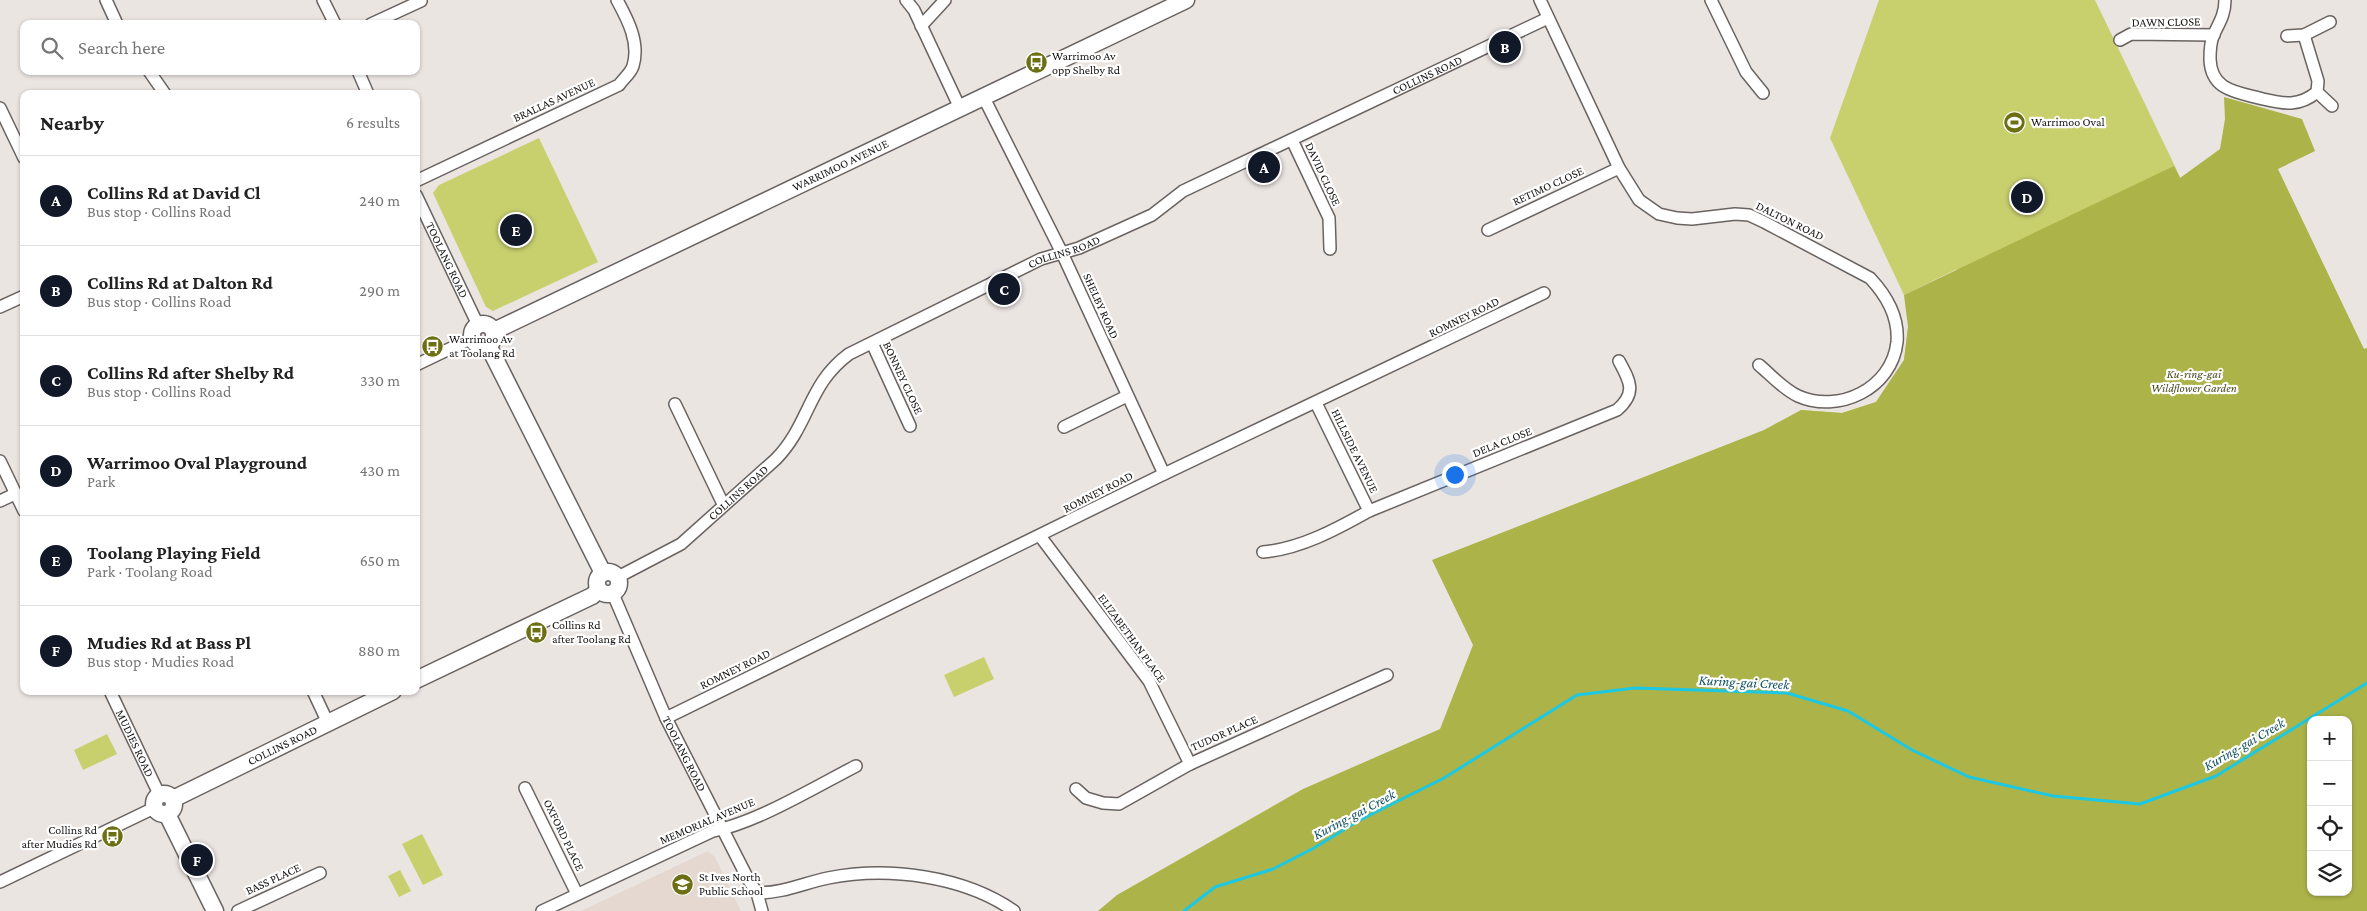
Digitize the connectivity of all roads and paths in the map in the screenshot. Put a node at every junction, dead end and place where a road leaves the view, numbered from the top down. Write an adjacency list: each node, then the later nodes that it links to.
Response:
1 (106, 0): 12 (street)
2 (323, 0): 13 (street)
3 (617, 0): 34 (street, BRALLAS AVENUE)
4 (906, 0): 16 (street)
5 (945, 0): 16 (street)
6 (1186, 0): 27 (street, WARRIMOO AVENUE)
7 (1540, 0): 11 (street, DALTON ROAD)
8 (1711, 0): 26 (street)
9 (2225, 0): 17 (street)
10 (421, 1): 14 (street)
11 (1548, 18): 31 (street, COLLINS ROAD); 33 (street, DALTON ROAD)
12 (115, 20)
13 (333, 20)
14 (380, 20)
15 (2330, 22): 18 (street)
16 (921, 26): 28 (street)
17 (2214, 35): 20 (street, DAWN CLOSE); 25 (street)
18 (2304, 35): 19 (street); 25 (street)
19 (2287, 36)
20 (2120, 40)
21 (152, 75): 23 (street)
22 (360, 75): 24 (street)
23 (162, 90)
24 (366, 90)
25 (2317, 92): 29 (street)
26 (1763, 93)
27 (983, 96): 28 (street, WARRIMOO AVENUE); 38 (street, SHELBY ROAD)
28 (959, 106): 43 (street, WARRIMOO AVENUE)
29 (2332, 106)
30 (0, 108): 32 (street)
31 (1292, 140): 37 (street, DAVID CLOSE); 38 (street, COLLINS ROAD)
32 (20, 150)
33 (1619, 168): 36 (street, RETIMO CLOSE); 47 (street, DALTON ROAD)
34 (420, 179)
35 (420, 204): 42 (street, TOOLANG ROAD)
36 (1488, 230)
37 (1330, 249)
38 (1062, 253): 44 (street, COLLINS ROAD); 48 (street, SHELBY ROAD)
39 (1544, 294): 49 (street, ROMNEY ROAD)
40 (20, 298): 41 (street)
41 (0, 307)
42 (475, 332): 43 (street); 46 (street)
43 (491, 338): 62 (street)
44 (872, 343): 51 (street, BONNEY CLOSE); 58 (street, COLLINS ROAD)
45 (1619, 361): 59 (street, DELA CLOSE)
46 (420, 363)
47 (1759, 365)
48 (1127, 396): 52 (street); 54 (street, SHELBY ROAD)
49 (1316, 403): 54 (street, ROMNEY ROAD); 59 (street, HILLSIDE AVENUE)
50 (675, 404): 58 (street)
51 (910, 426)
52 (1064, 427)
53 (0, 461): 55 (street)
54 (1164, 474): 60 (street, ROMNEY ROAD)
55 (15, 494): 56 (street); 57 (street)
56 (0, 501)
57 (20, 504)
58 (724, 504): 62 (street, COLLINS ROAD)
59 (1369, 511): 61 (street, DELA CLOSE)
60 (1040, 536): 69 (street, ROMNEY ROAD); 71 (street, ELIZABETHAN PLACE)
61 (1263, 552)
62 (610, 575): 63 (street)
63 (606, 592): 65 (street); 69 (street, TOOLANG ROAD)
64 (1388, 675): 71 (street, TUDOR PLACE)
65 (420, 678)
66 (112, 695): 75 (street, MUDIES ROAD)
67 (315, 695): 70 (street)
68 (385, 695): 70 (street, COLLINS ROAD)
69 (666, 718): 76 (street, TOOLANG ROAD)
70 (328, 723): 75 (street, COLLINS ROAD)
71 (1190, 764): 74 (street, TUDOR PLACE)
72 (856, 766): 76 (street, MEMORIAL AVENUE)
73 (525, 788): 80 (street, OXFORD PLACE)
74 (1076, 789)
75 (163, 804): 78 (street, COLLINS ROAD); 81 (street, MUDIES ROAD)
76 (722, 829): 79 (street, TOOLANG ROAD); 80 (street, MEMORIAL AVENUE)
77 (320, 873): 82 (street, BASS PLACE)
78 (0, 882)
79 (758, 893): 84 (street, TOOLANG ROAD); 85 (street)
80 (577, 894): 83 (street, MEMORIAL AVENUE)
81 (215, 911)
82 (238, 911)
83 (542, 911)
84 (762, 911)
85 (1014, 911)

